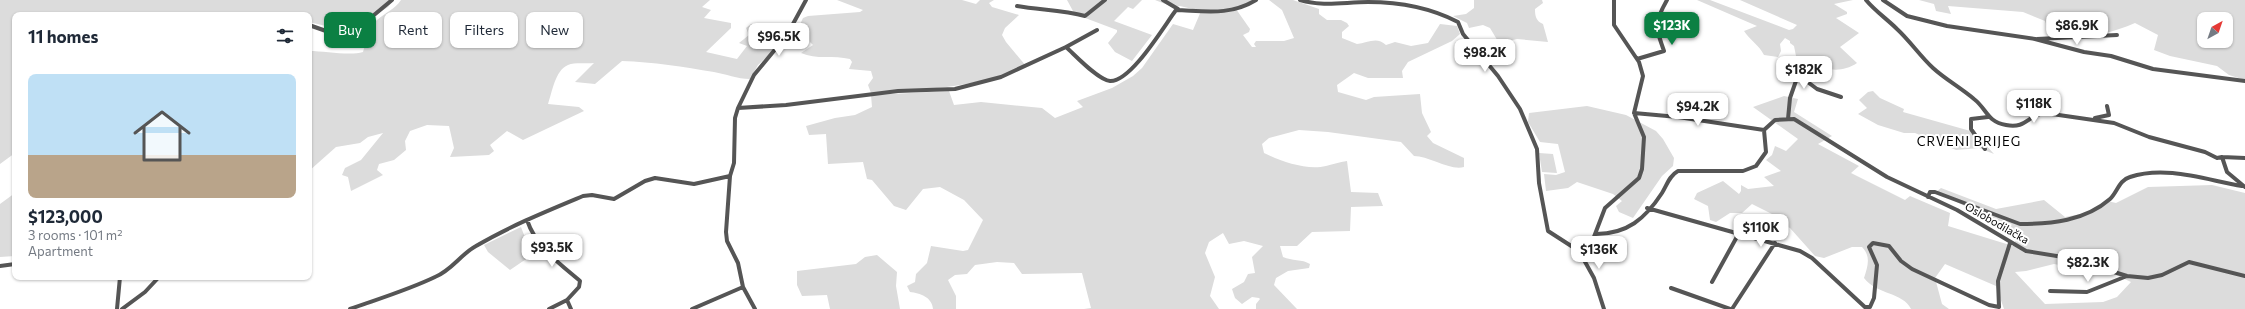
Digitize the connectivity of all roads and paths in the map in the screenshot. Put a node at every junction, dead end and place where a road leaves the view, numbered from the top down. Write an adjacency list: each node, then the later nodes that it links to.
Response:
1 (392, 0): 13 (street)
2 (806, 0): 22 (street)
3 (1105, 0): 11 (street)
4 (1163, 0): 12 (street)
5 (1256, 0): 12 (street)
6 (1300, 0): 40 (street)
7 (1614, 0): 18 (street)
8 (1667, 0): 18 (street)
9 (1866, 0): 24 (street)
10 (1883, 0): 16 (street)
11 (1017, 6)
12 (1178, 9): 17 (street)
13 (312, 27)
14 (1097, 30): 17 (street)
15 (2117, 35): 16 (street)
16 (2034, 40): 19 (street)
17 (1066, 47): 22 (street)
18 (1637, 59): 23 (street)
19 (2245, 81)
20 (1840, 97): 25 (street)
21 (2107, 106): 26 (street)
22 (738, 108): 31 (street)
23 (1634, 114): 27 (street); 37 (street)
24 (1988, 118): 26 (street); 28 (street)
25 (1788, 119): 27 (street); 33 (street, Oslobodilačka)
26 (2086, 119): 29 (street)
27 (1764, 130): 34 (street)
28 (1985, 149)
29 (2222, 157): 30 (street); 32 (street)
30 (2245, 158)
31 (730, 176): 35 (street); 48 (street)
32 (2244, 187): 33 (street)
33 (1928, 196): 38 (street, Oslobodilačka)
34 (1647, 208): 36 (street); 37 (street)
35 (527, 220): 51 (street); 55 (street)
36 (1739, 233): 39 (street); 47 (street)
37 (1596, 234): 40 (street)
38 (2010, 243): 43 (street, Oslobodilačka); 52 (street)
39 (1775, 244): 52 (street); 61 (street)
40 (1579, 251): 60 (street)
41 (12, 264): 42 (street)
42 (0, 266)
43 (2128, 276): 44 (street, Oslobodilačka); 50 (street)
44 (2245, 276)
45 (120, 280): 53 (street)
46 (156, 280): 54 (street)
47 (1712, 282)
48 (743, 287): 58 (street); 59 (street)
49 (1671, 288): 61 (street)
50 (2050, 291)
51 (567, 300): 56 (street); 57 (street)
52 (1866, 308)
53 (117, 309)
54 (122, 309)
55 (350, 309)
56 (549, 309)
57 (571, 309)
58 (692, 309)
59 (755, 309)
60 (1604, 309)
61 (1731, 309)

